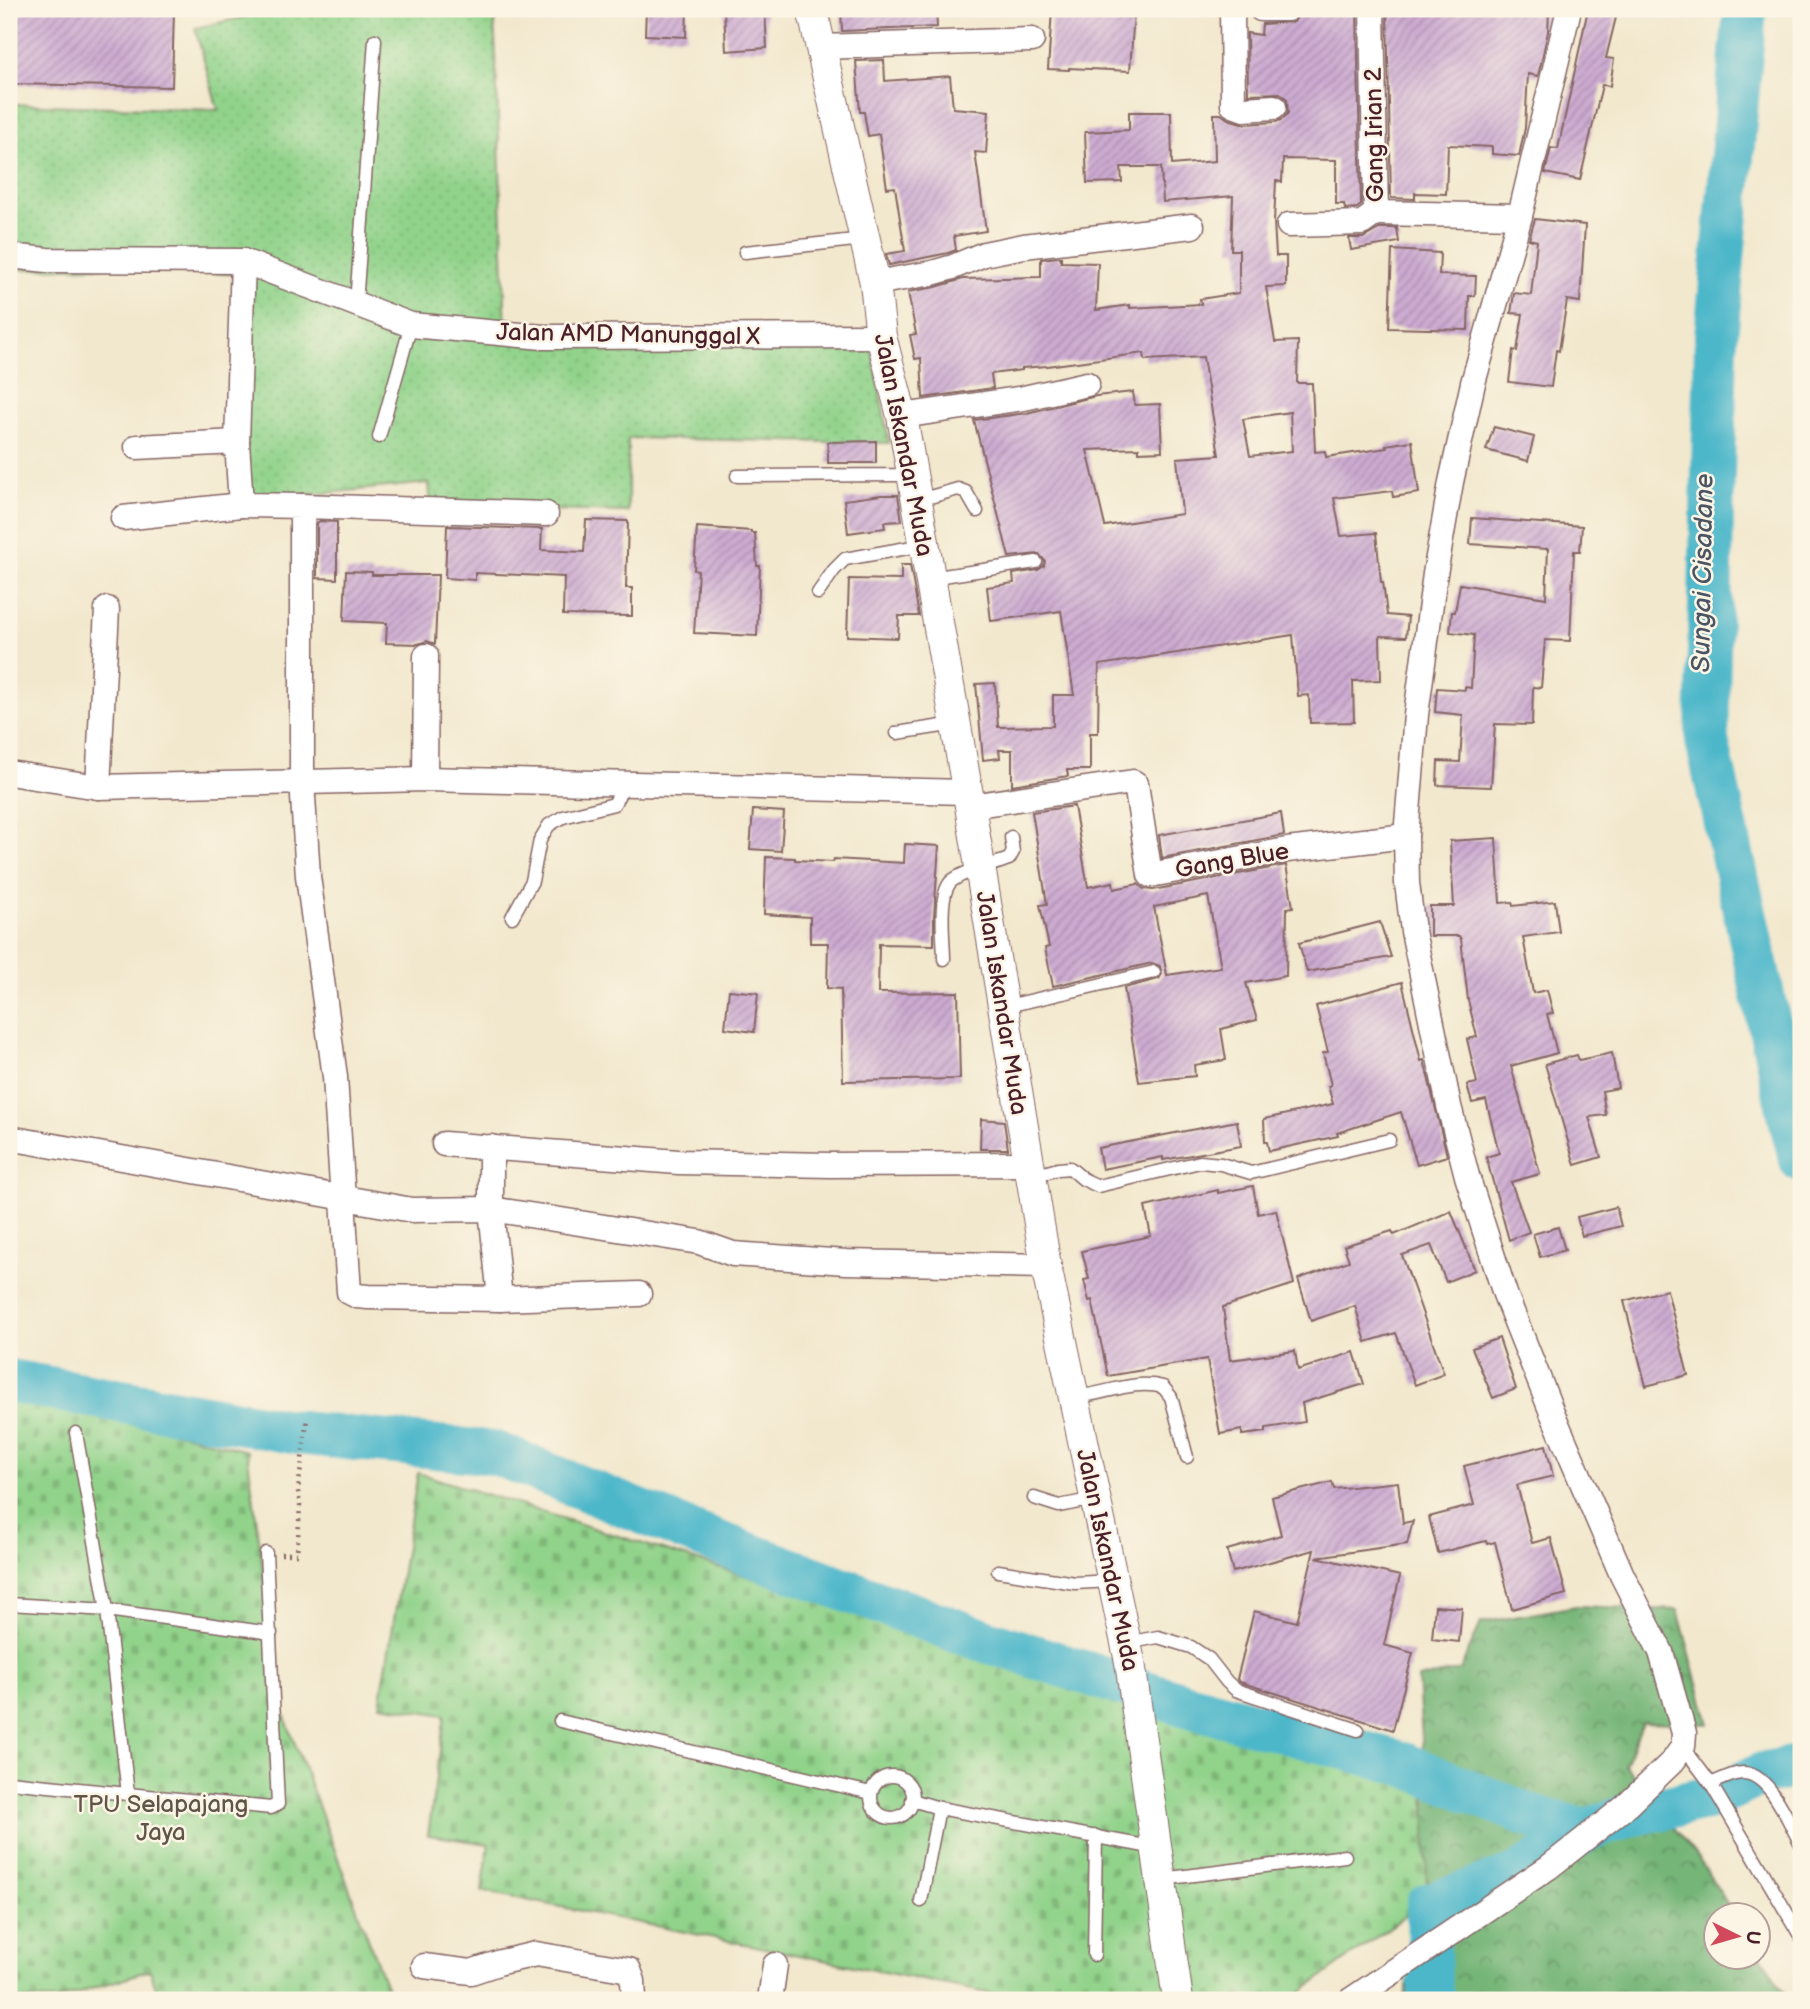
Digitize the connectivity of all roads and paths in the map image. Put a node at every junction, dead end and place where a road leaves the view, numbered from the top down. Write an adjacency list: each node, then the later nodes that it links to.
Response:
1 (812, 9): 9 (street, Jalan Iskandar Muda)
2 (1232, 9): 10 (street)
3 (1261, 9): 4 (street)
4 (1287, 9)
5 (1372, 9): 11 (street, Gang Irian 2)
6 (1569, 9): 12 (street)
7 (375, 40): 20 (lane)
8 (1032, 40): 9 (street)
9 (820, 47): 15 (street, Jalan Iskandar Muda)
10 (1274, 107)
11 (1376, 213): 12 (street); 13 (street, Gang Irian 2)
12 (1520, 216): 49 (street)
13 (1289, 225)
14 (1192, 226): 19 (street)
15 (864, 239): 16 (lane); 19 (street, Jalan Iskandar Muda)
16 (745, 252)
17 (9, 256): 18 (street, Jalan AMD Manunggal X)
18 (243, 261): 20 (street, Jalan AMD Manunggal X); 26 (street)
19 (874, 283): 22 (street, Jalan Iskandar Muda)
20 (356, 304): 21 (street, Jalan AMD Manunggal X)
21 (411, 325): 22 (street, Jalan AMD Manunggal X); 25 (lane)
22 (881, 336): 24 (street, Jalan Iskandar Muda)
23 (1087, 384): 24 (street)
24 (902, 416): 29 (street, Jalan Iskandar Muda)
25 (379, 437)
26 (237, 442): 27 (street); 30 (street)
27 (137, 447)
28 (737, 476): 29 (lane)
29 (914, 487): 32 (lane); 35 (street, Jalan Iskandar Muda)
30 (241, 505): 31 (street); 34 (street)
31 (302, 506): 33 (street); 45 (street)
32 (977, 511)
33 (546, 514)
34 (124, 518)
35 (924, 545): 37 (street, Jalan Iskandar Muda); 38 (lane)
36 (1036, 562): 37 (lane)
37 (929, 578): 41 (street, Jalan Iskandar Muda)
38 (818, 593)
39 (107, 609): 47 (street)
40 (426, 656): 44 (street)
41 (955, 724): 42 (lane); 48 (street, Jalan Iskandar Muda)
42 (897, 733)
43 (9, 773): 47 (street)
44 (425, 779): 45 (street); 46 (street)
45 (302, 780): 47 (street); 61 (street)
46 (620, 784): 48 (street); 52 (lane)
47 (98, 787)
48 (968, 799): 49 (street, Gang Blue); 51 (street, Jalan Iskandar Muda)
49 (1406, 836): 82 (street)
50 (1011, 837): 51 (lane)
51 (980, 868): 53 (lane); 55 (street, Jalan Iskandar Muda)
52 (512, 917)
53 (944, 959)
54 (1154, 972): 55 (lane)
55 (1003, 1007): 60 (street, Jalan Iskandar Muda)
56 (9, 1138): 61 (street)
57 (1389, 1140): 60 (lane)
58 (444, 1144): 59 (street)
59 (491, 1147): 60 (street); 62 (street)
60 (1029, 1170): 63 (street, Jalan Iskandar Muda)
61 (344, 1198): 62 (street); 65 (street)
62 (491, 1209): 63 (street); 65 (street)
63 (1046, 1266): 66 (street, Jalan Iskandar Muda)
64 (639, 1294): 65 (street)
65 (500, 1299)
66 (1073, 1396): 69 (lane); 71 (street, Jalan Iskandar Muda)
67 (307, 1419): 73 (path)
68 (76, 1433): 77 (lane)
69 (1187, 1457)
70 (1034, 1498): 71 (lane)
71 (1096, 1499): 75 (street, Jalan Iskandar Muda)
72 (266, 1553): 78 (lane)
73 (297, 1554)
74 (998, 1571): 75 (lane)
75 (1113, 1581): 79 (street, Jalan Iskandar Muda)
76 (9, 1604): 77 (lane)
77 (107, 1610): 78 (lane); 86 (lane)
78 (271, 1633): 86 (lane)
79 (1128, 1652): 81 (lane); 91 (street, Jalan Iskandar Muda)
80 (560, 1721): 85 (lane)
81 (1358, 1730)
82 (1683, 1747): 84 (lane); 102 (street)
83 (9, 1782): 86 (lane)
84 (1711, 1784): 90 (lane); 95 (lane)
85 (871, 1793): 87 (lane); 87 (lane)
86 (128, 1794)
87 (912, 1800): 88 (lane)
88 (939, 1808): 89 (lane); 94 (lane)
89 (1096, 1836): 91 (lane); 96 (lane)
90 (1801, 1844)
91 (1157, 1848): 93 (street, Jalan Iskandar Muda)
92 (1345, 1856): 93 (lane)
93 (1161, 1879): 101 (street, Jalan Iskandar Muda)
94 (921, 1901)
95 (1801, 1937)
96 (1094, 1955)
97 (775, 1965): 100 (street)
98 (424, 1966): 99 (street)
99 (634, 2000)
100 (769, 2000)
101 (1178, 2000)
102 (1351, 2000)

